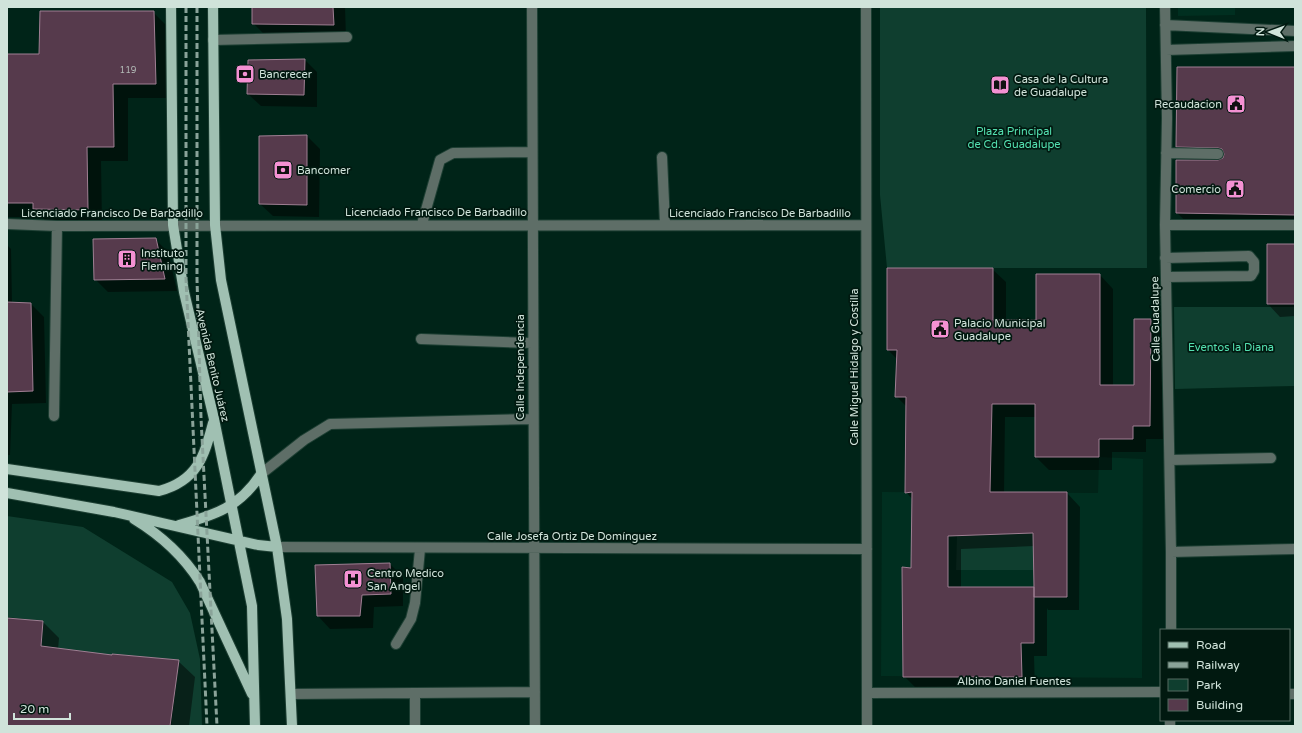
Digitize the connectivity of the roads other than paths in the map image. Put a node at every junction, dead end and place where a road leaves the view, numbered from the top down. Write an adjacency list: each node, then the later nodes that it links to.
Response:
1 (171, 7): 20 (main road, Avenida Benito Juárez)
2 (213, 7): 9 (main road)
3 (532, 7): 12 (street, Calle Independencia)
4 (866, 7): 22 (street, Calle Miguel Hidalgo y Costilla)
5 (1165, 7): 6 (street, Calle Guadalupe)
6 (1165, 25): 7 (street); 11 (street, Calle Guadalupe)
7 (1295, 31)
8 (347, 37): 9 (street)
9 (213, 40): 21 (main road)
10 (1295, 46): 11 (street)
11 (1166, 50): 13 (street, Calle Guadalupe)
12 (532, 152): 17 (street); 18 (street, Calle Independencia)
13 (1166, 153): 14 (street); 23 (street, Calle Guadalupe)
14 (1218, 154)
15 (662, 157): 19 (street)
16 (7, 224): 25 (street, Licenciado Francisco De Barbadillo)
17 (422, 224): 18 (street, Licenciado Francisco De Barbadillo); 21 (street, Licenciado Francisco De Barbadillo)
18 (531, 224): 19 (street, Licenciado Francisco De Barbadillo); 29 (street, Calle Independencia)
19 (665, 224): 22 (street, Licenciado Francisco De Barbadillo)
20 (173, 225): 21 (street, Licenciado Francisco De Barbadillo); 25 (street, Licenciado Francisco De Barbadillo); 31 (main road, Avenida Benito Juárez)
21 (215, 225): 36 (main road)
22 (865, 225): 45 (street, Calle Miguel Hidalgo y Costilla)
23 (1165, 225): 24 (street); 26 (street, Calle Guadalupe)
24 (1295, 225)
25 (57, 226): 30 (street)
26 (1165, 258): 27 (street, Calle Guadalupe); 27 (street)
27 (1166, 277): 34 (street, Calle Guadalupe)
28 (421, 339): 29 (street)
29 (532, 343): 32 (street, Calle Independencia)
30 (54, 416)
31 (214, 419): 35 (main road); 38 (main road, Avenida Benito Juárez)
32 (533, 419): 36 (street); 43 (street, Calle Independencia)
33 (1271, 458): 34 (street)
34 (1170, 460): 47 (street, Calle Guadalupe)
35 (7, 469)
36 (261, 474): 38 (main road); 42 (main road)
37 (7, 493): 39 (main road)
38 (230, 506): 40 (main road); 41 (main road, Avenida Benito Juárez)
39 (114, 512): 40 (main road); 55 (main road)
40 (177, 525): 41 (main road)
41 (239, 541): 42 (main road); 55 (main road, Avenida Benito Juárez)
42 (277, 547): 44 (street, Calle Josefa Ortiz De Domínguez); 54 (main road)
43 (534, 548): 44 (street, Calle Josefa Ortiz De Domínguez); 45 (street, Calle Josefa Ortiz De Domínguez); 50 (street, Calle Independencia)
44 (420, 549): 49 (street)
45 (867, 549): 53 (street, Calle Miguel Hidalgo y Costilla)
46 (1295, 549): 47 (street)
47 (1172, 552): 48 (street, Calle Guadalupe)
48 (1171, 629)
49 (396, 644)
50 (535, 692): 52 (street); 59 (street, Calle Independencia)
51 (1160, 692): 53 (street, Albino Daniel Fuentes)
52 (415, 693): 54 (street); 58 (street)
53 (868, 693): 60 (street, Calle Miguel Hidalgo y Costilla)
54 (292, 694): 57 (main road)
55 (255, 700): 56 (main road, Avenida Benito Juárez)
56 (255, 726)
57 (292, 726)
58 (415, 726)
59 (535, 726)
60 (867, 726)

